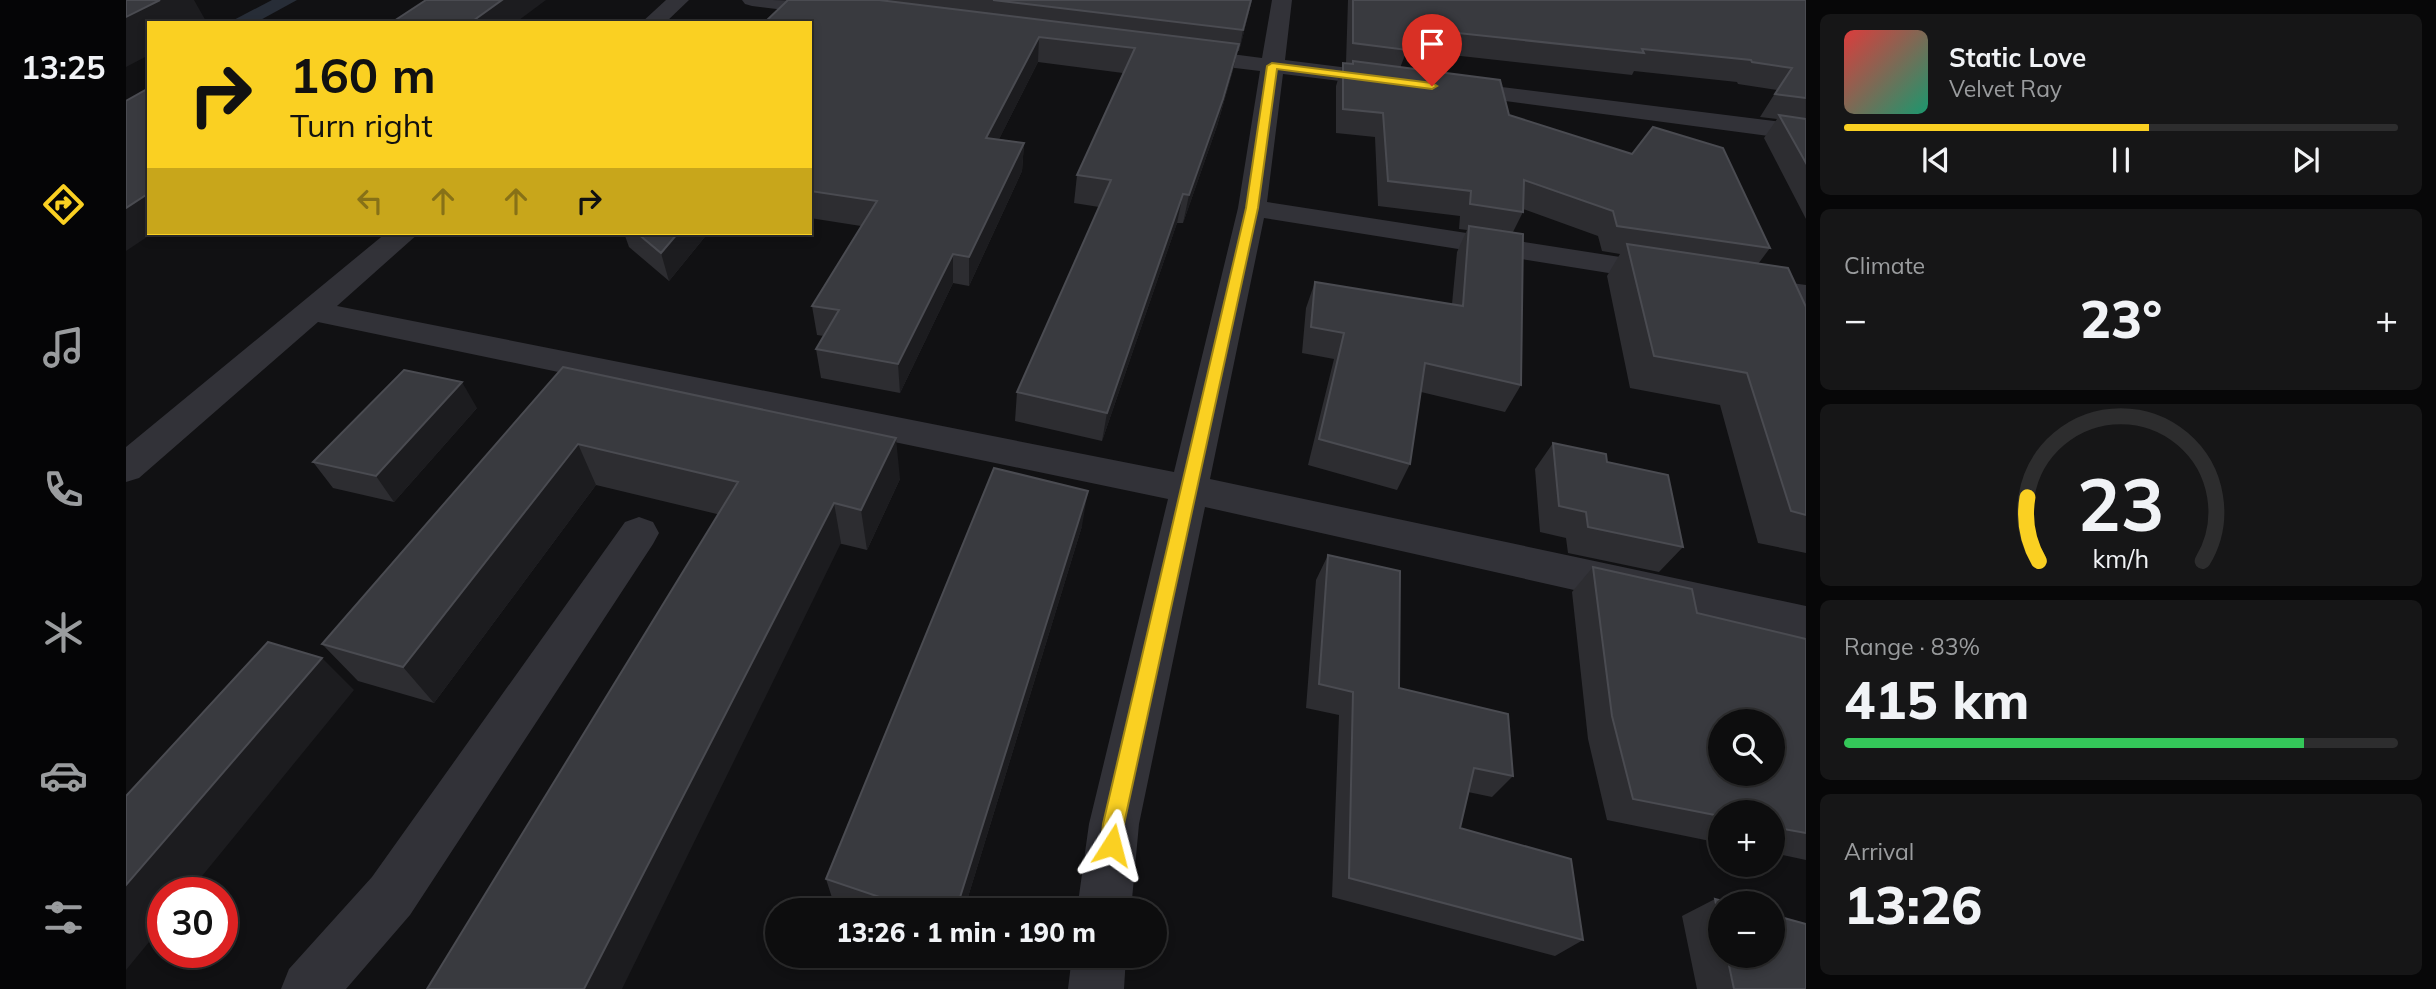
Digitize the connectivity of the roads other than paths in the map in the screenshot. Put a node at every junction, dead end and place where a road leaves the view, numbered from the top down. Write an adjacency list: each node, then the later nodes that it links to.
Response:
1 (679, 0): 5 (street)
2 (752, 0): 4 (street)
3 (1282, 0): 7 (street)
4 (862, 14)
5 (654, 21)
6 (1163, 52): 7 (street)
7 (1272, 66): 8 (street); 11 (street)
8 (1409, 83)
9 (1436, 86): 10 (street)
10 (1806, 133)
11 (1252, 208): 13 (street); 16 (street)
12 (402, 235): 14 (street)
13 (1806, 295)
14 (312, 311): 15 (street); 16 (street)
15 (126, 468)
16 (1189, 489): 18 (street); 19 (street)
17 (639, 533): 21 (street)
18 (1806, 624)
19 (1105, 898)
20 (1099, 968): 22 (street)
21 (309, 989)
22 (1096, 989)

